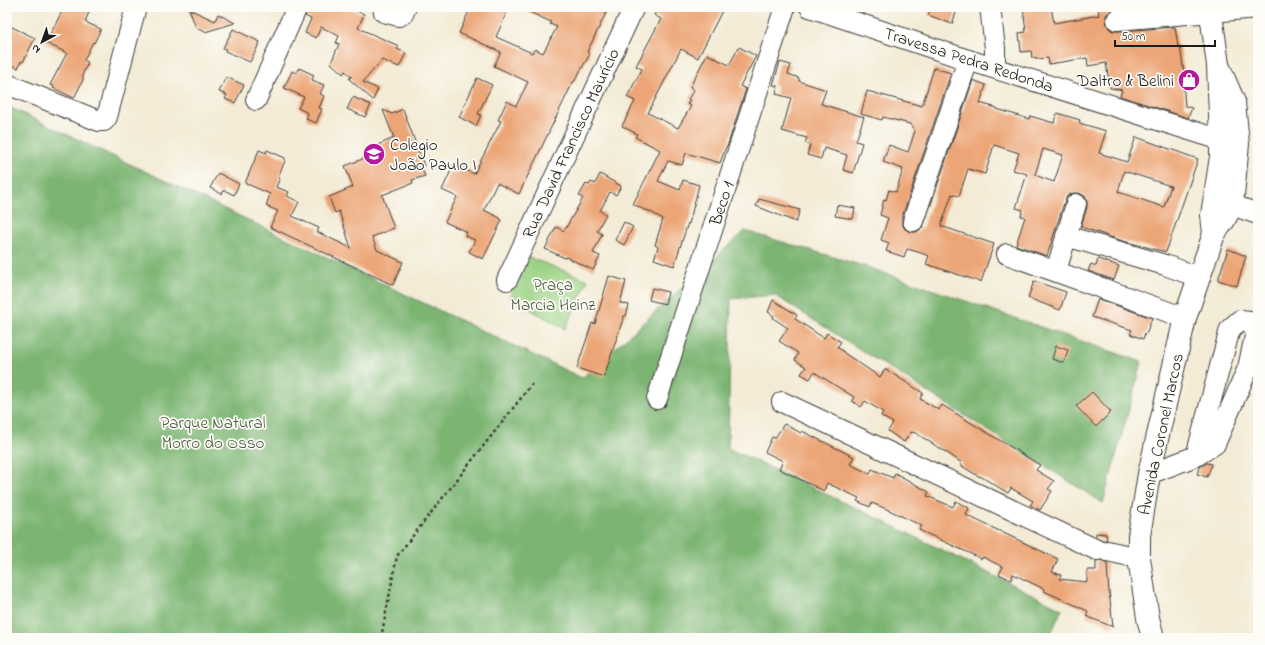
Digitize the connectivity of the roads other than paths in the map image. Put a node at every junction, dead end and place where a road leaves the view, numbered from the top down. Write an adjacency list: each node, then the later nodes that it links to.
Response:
1 (136, 7): 15 (street)
2 (297, 7): 16 (street)
3 (383, 7): 4 (street)
4 (406, 7)
5 (634, 7): 28 (street, Rua David Francisco Maurício)
6 (785, 7): 30 (street, Beco 1)
7 (810, 7): 12 (street, Travessa Pedra Redonda)
8 (990, 7): 14 (street)
9 (1258, 8): 10 (street)
10 (1210, 9): 11 (street); 13 (main road, Avenida Coronel Marcos)
11 (1116, 20)
12 (968, 60): 14 (street, Travessa Pedra Redonda); 22 (street)
13 (1218, 65): 17 (main road, Avenida Coronel Marcos); 18 (main road, Avenida Coronel Marcos)
14 (995, 68): 18 (street, Travessa Pedra Redonda)
15 (7, 84)
16 (256, 100)
17 (1235, 119): 18 (street); 20 (main road, Avenida Coronel Marcos)
18 (1221, 140): 23 (main road, Avenida Coronel Marcos)
19 (1076, 204): 24 (street)
20 (1232, 205): 21 (street); 23 (main road, Avenida Coronel Marcos)
21 (1258, 214)
22 (913, 221)
23 (1214, 234): 27 (main road, Avenida Coronel Marcos)
24 (1066, 236): 26 (street); 27 (street)
25 (1007, 254): 29 (street)
26 (1059, 261)
27 (1198, 277): 29 (main road, Avenida Coronel Marcos)
28 (507, 280)
29 (1185, 318): 33 (main road, Avenida Coronel Marcos)
30 (657, 399)
31 (782, 402): 34 (street)
32 (1196, 456): 32 (street); 33 (street)
33 (1148, 474): 34 (main road, Avenida Coronel Marcos)
34 (1139, 558): 35 (main road, Avenida Coronel Marcos)
35 (1153, 638)

